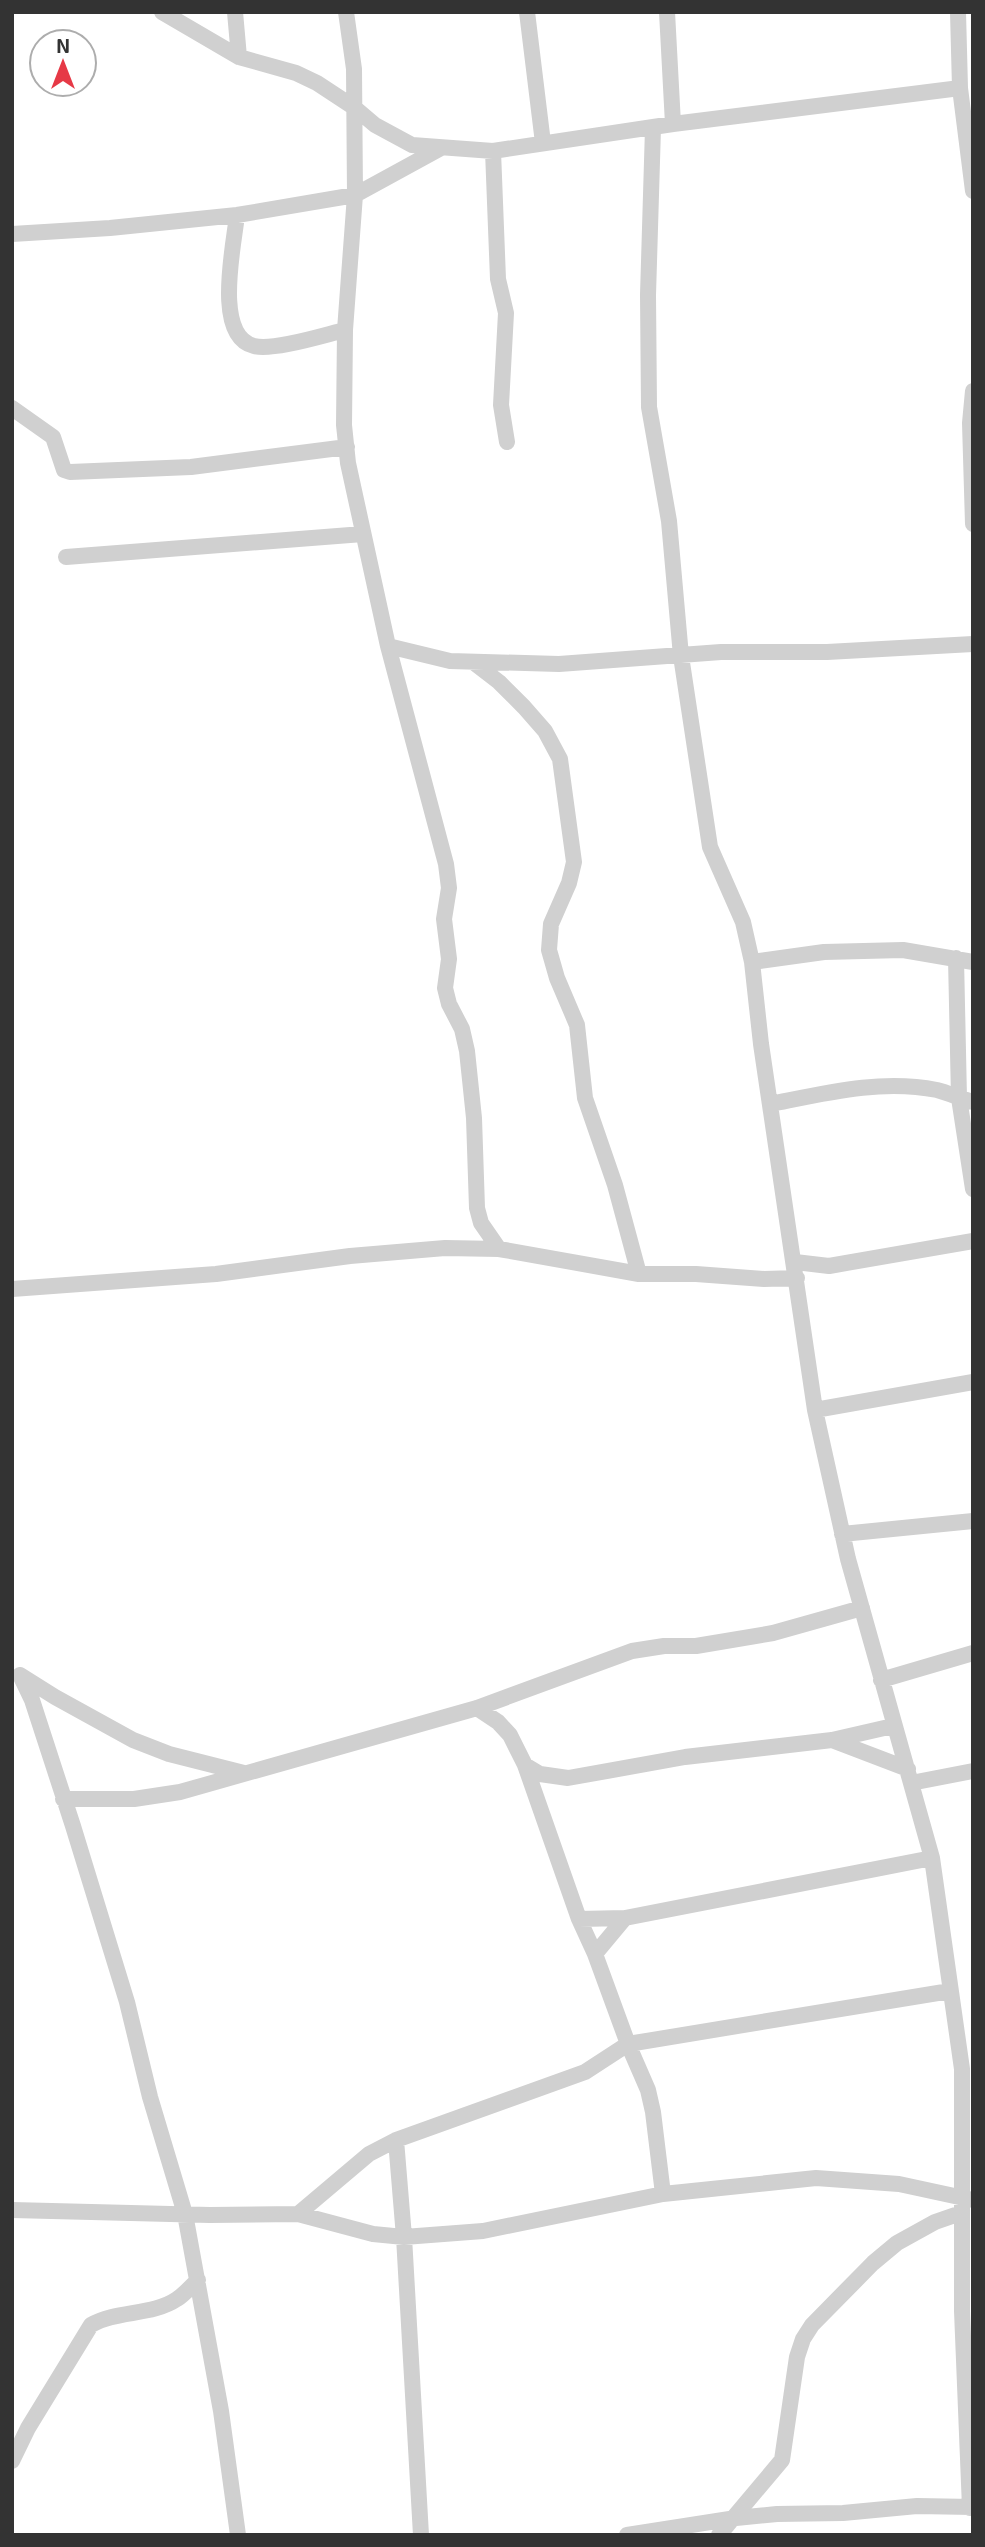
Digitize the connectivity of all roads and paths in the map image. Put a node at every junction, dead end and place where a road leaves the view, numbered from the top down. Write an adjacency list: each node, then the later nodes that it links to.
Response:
1 (162, 12): 7 (street)
2 (235, 12): 7 (street)
3 (346, 12): 9 (street)
4 (527, 12): 12 (street)
5 (667, 12): 10 (street)
6 (958, 12): 8 (street)
7 (239, 57): 9 (street)
8 (960, 88): 10 (street); 15 (street)
9 (355, 108): 13 (street); 16 (street)
10 (673, 124): 11 (street)
11 (653, 128): 12 (street); 29 (street)
12 (543, 143): 14 (street)
13 (441, 148): 14 (street); 16 (street)
14 (494, 151): 22 (street)
15 (973, 191)
16 (355, 195): 17 (street); 19 (street)
17 (237, 215): 18 (street); 19 (street)
18 (12, 234)
19 (345, 330): 23 (street)
20 (973, 391): 24 (street)
21 (12, 408): 23 (street)
22 (507, 442)
23 (347, 447): 25 (street)
24 (973, 524)
25 (363, 534): 26 (street); 28 (street)
26 (66, 556)
27 (973, 644): 29 (street)
28 (388, 646): 30 (street); 38 (street)
29 (681, 656): 30 (street); 32 (street)
30 (473, 662): 40 (street)
31 (956, 958): 32 (street); 33 (street); 34 (street)
32 (752, 962): 35 (street)
33 (973, 962)
34 (966, 1100): 35 (street); 36 (street)
35 (771, 1104): 39 (street)
36 (973, 1189)
37 (973, 1241): 39 (street)
38 (499, 1249): 40 (street); 41 (street)
39 (796, 1270): 40 (street); 43 (street)
40 (639, 1274)
41 (12, 1289)
42 (973, 1382): 43 (street)
43 (815, 1410): 45 (street)
44 (973, 1521): 45 (street)
45 (842, 1535): 46 (street)
46 (862, 1608): 49 (street); 50 (street)
47 (973, 1653): 49 (street)
48 (16, 1671): 55 (street); 57 (street)
49 (881, 1680): 51 (street)
50 (477, 1709): 53 (street); 55 (street)
51 (893, 1727): 52 (street); 56 (street)
52 (832, 1740): 53 (street); 56 (street)
53 (525, 1765): 62 (street)
54 (973, 1771): 56 (street)
55 (244, 1773): 58 (street)
56 (910, 1776): 60 (street)
57 (63, 1799): 58 (street); 59 (street)
58 (87, 1800): 59 (street)
59 (73, 1826): 68 (street)
60 (932, 1858): 61 (street); 64 (street)
61 (625, 1918): 62 (street); 63 (street)
62 (579, 1919): 63 (street)
63 (595, 1954): 65 (street)
64 (950, 1991): 65 (street); 66 (street)
65 (628, 2044): 67 (street); 69 (street)
66 (968, 2069): 70 (street)
67 (396, 2140): 74 (street); 75 (street)
68 (180, 2192): 72 (street); 73 (street)
69 (663, 2194): 70 (street); 75 (street)
70 (965, 2203): 78 (street); 79 (street)
71 (12, 2210): 72 (street)
72 (161, 2214): 73 (street)
73 (186, 2214): 74 (street); 76 (street)
74 (298, 2214): 75 (street)
75 (404, 2237): 81 (street)
76 (198, 2280): 77 (street); 80 (street)
77 (12, 2461)
78 (972, 2507): 79 (street)
79 (736, 2518): 82 (street); 83 (street)
80 (236, 2534)
81 (421, 2535)
82 (627, 2535)
83 (719, 2535)

